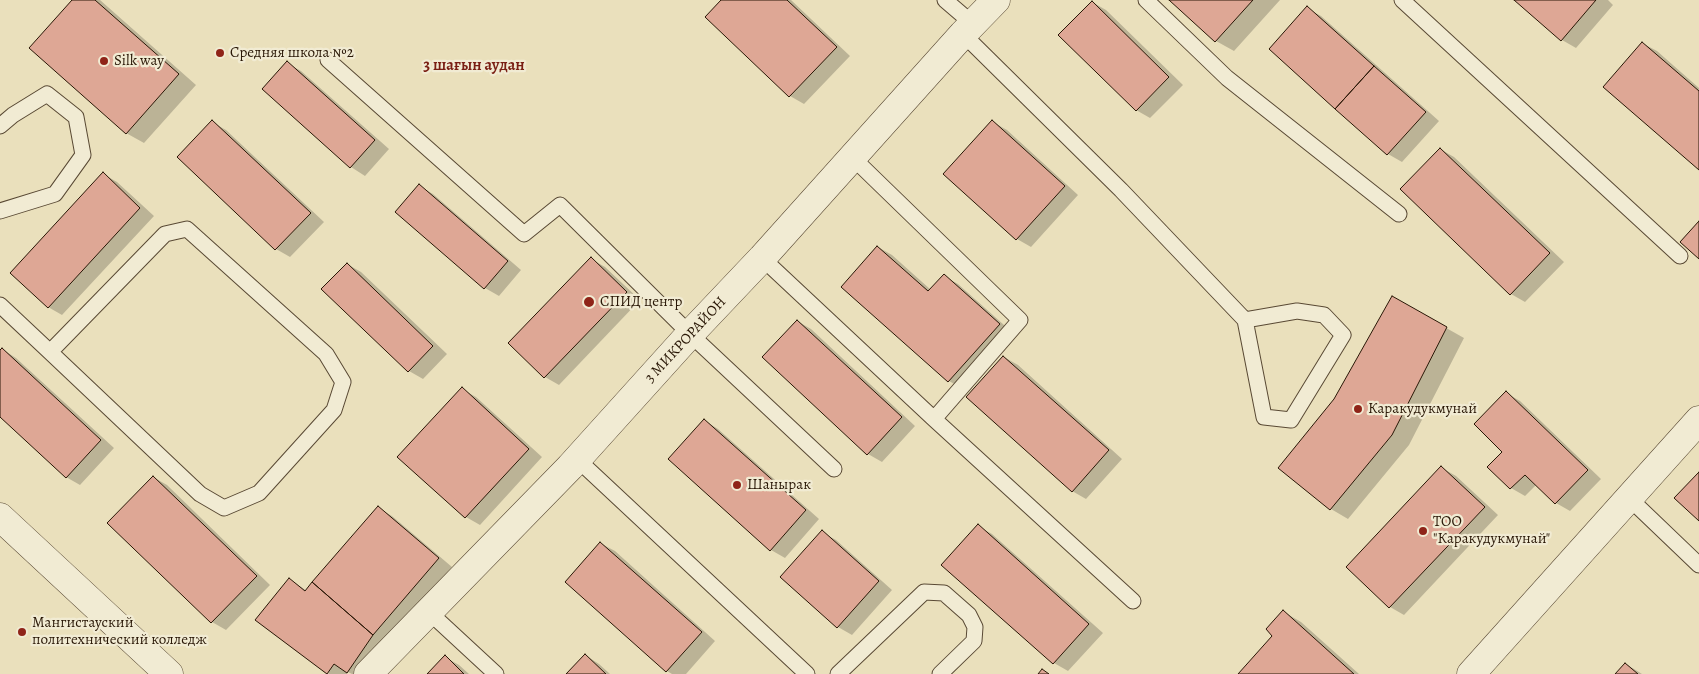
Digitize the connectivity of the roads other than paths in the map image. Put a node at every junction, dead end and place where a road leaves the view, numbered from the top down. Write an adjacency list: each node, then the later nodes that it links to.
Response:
1 (945, 0): 5 (lane)
2 (996, 0): 5 (street, 3 МИКРОРАЙОН)
3 (1146, 0): 10 (lane)
4 (1402, 0): 11 (lane)
5 (968, 29): 8 (street, 3 МИКРОРАЙОН); 14 (lane)
6 (328, 60): 15 (lane)
7 (0, 126): 9 (lane)
8 (852, 157): 12 (street, 3 МИКРОРАЙОН); 17 (lane)
9 (0, 211)
10 (1399, 214)
11 (1680, 256)
12 (762, 258): 15 (street, 3 МИКРОРАЙОН); 17 (lane)
13 (0, 305): 16 (lane)
14 (1245, 320): 14 (lane)
15 (690, 334): 19 (street, 3 МИКРОРАЙОН); 20 (lane)
16 (50, 352): 16 (lane)
17 (934, 419): 24 (lane)
18 (1699, 420): 21 (street)
19 (577, 459): 25 (street, 3 МИКРОРАЙОН); 29 (lane)
20 (834, 469)
21 (1628, 498): 23 (lane); 32 (street)
22 (0, 517): 26 (street)
23 (1699, 565)
24 (1133, 601)
25 (429, 612): 27 (street, 3 МИКРОРАЙОН); 28 (lane)
26 (169, 674)
27 (368, 674)
28 (496, 674)
29 (807, 674)
30 (838, 674): 31 (lane)
31 (940, 674)
32 (1471, 674)

